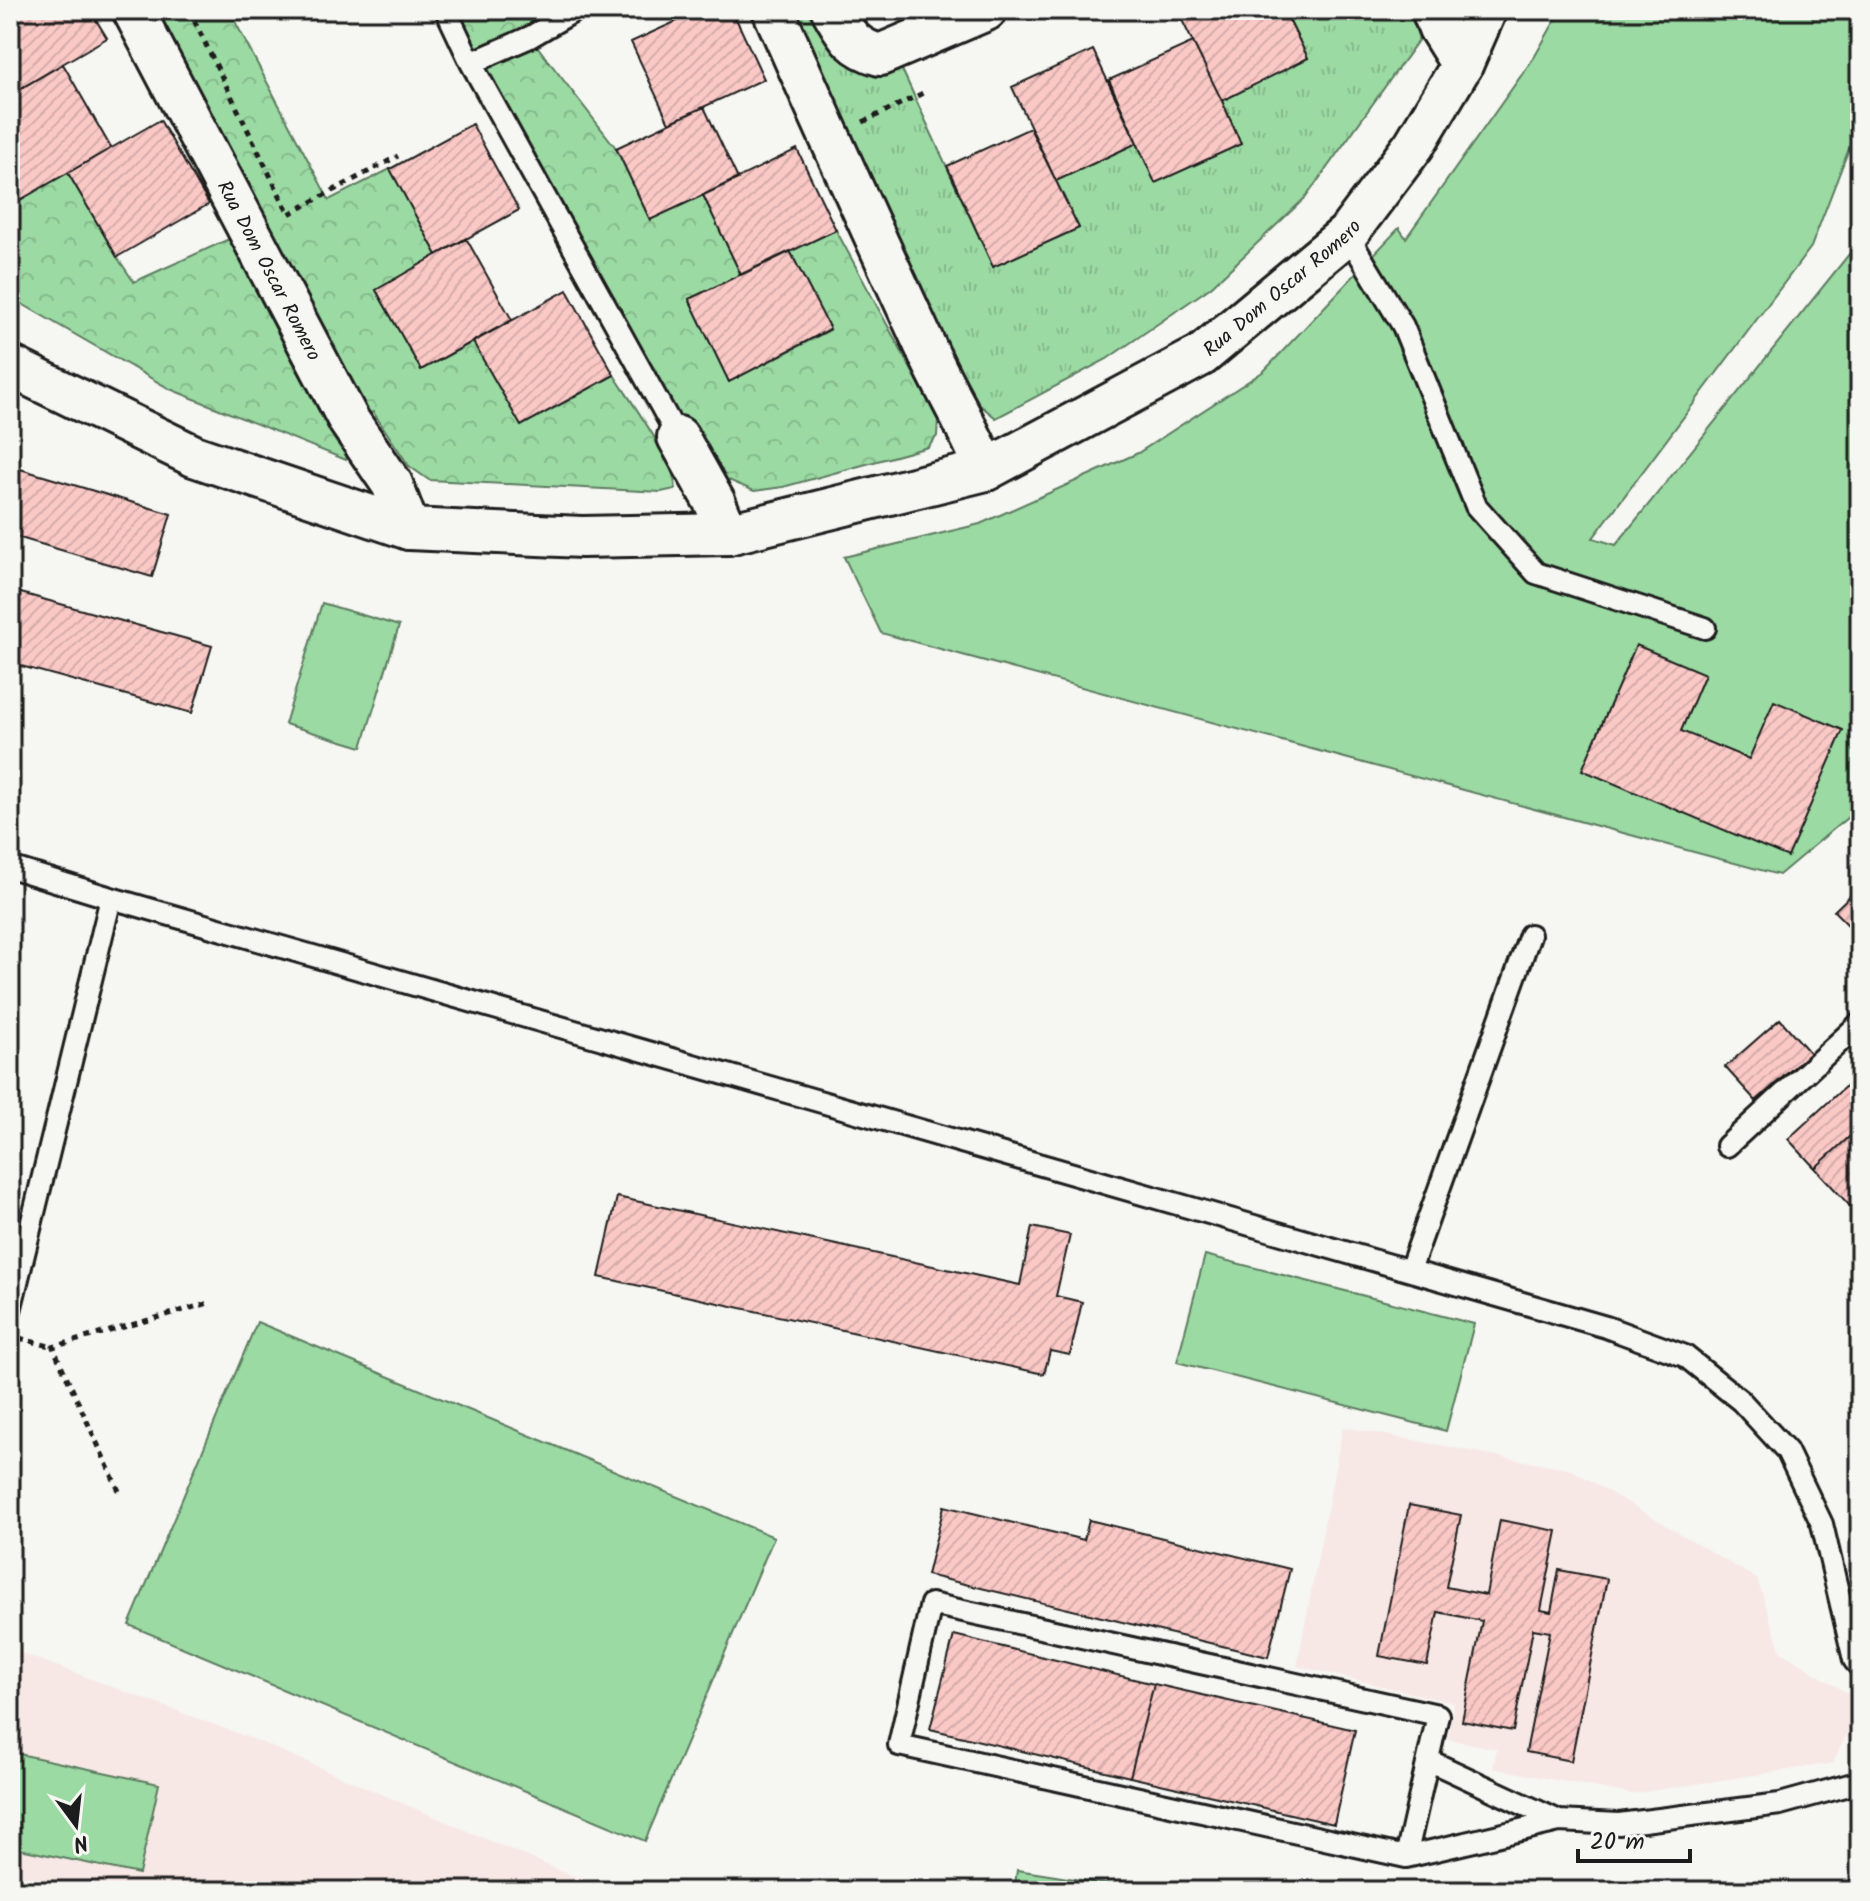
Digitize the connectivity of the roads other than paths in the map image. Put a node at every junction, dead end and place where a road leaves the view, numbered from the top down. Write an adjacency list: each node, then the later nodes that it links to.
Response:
1 (133, 10): 16 (street, Rua Dom Oscar Romero)
2 (446, 10): 10 (lane)
3 (576, 10): 10 (lane)
4 (773, 10): 15 (street)
5 (832, 10): 9 (street)
6 (986, 10): 9 (street)
7 (1432, 10): 11 (street)
8 (1486, 10): 11 (street, Rua Dom Oscar Romero)
9 (926, 22)
10 (471, 63): 14 (lane)
11 (1462, 65): 12 (street, Rua Dom Oscar Romero)
12 (1347, 234): 15 (street, Rua Dom Oscar Romero); 18 (lane)
13 (10, 366): 16 (street, Rua Dom Oscar Romero)
14 (678, 437): 17 (street)
15 (986, 470): 17 (street, Rua Dom Oscar Romero)
16 (409, 529): 17 (street, Rua Dom Oscar Romero)
17 (728, 534)
18 (1705, 628)
19 (10, 867): 20 (lane)
20 (111, 898): 24 (lane); 25 (lane)
21 (1530, 935): 24 (lane)
22 (1860, 1023): 23 (lane)
23 (1727, 1146)
24 (1410, 1270): 26 (lane)
25 (10, 1311)
26 (1860, 1667)
27 (1428, 1760): 29 (lane); 30 (lane); 30 (lane)
28 (1860, 1782): 29 (lane)
29 (1559, 1821): 30 (lane)
30 (1406, 1857)

